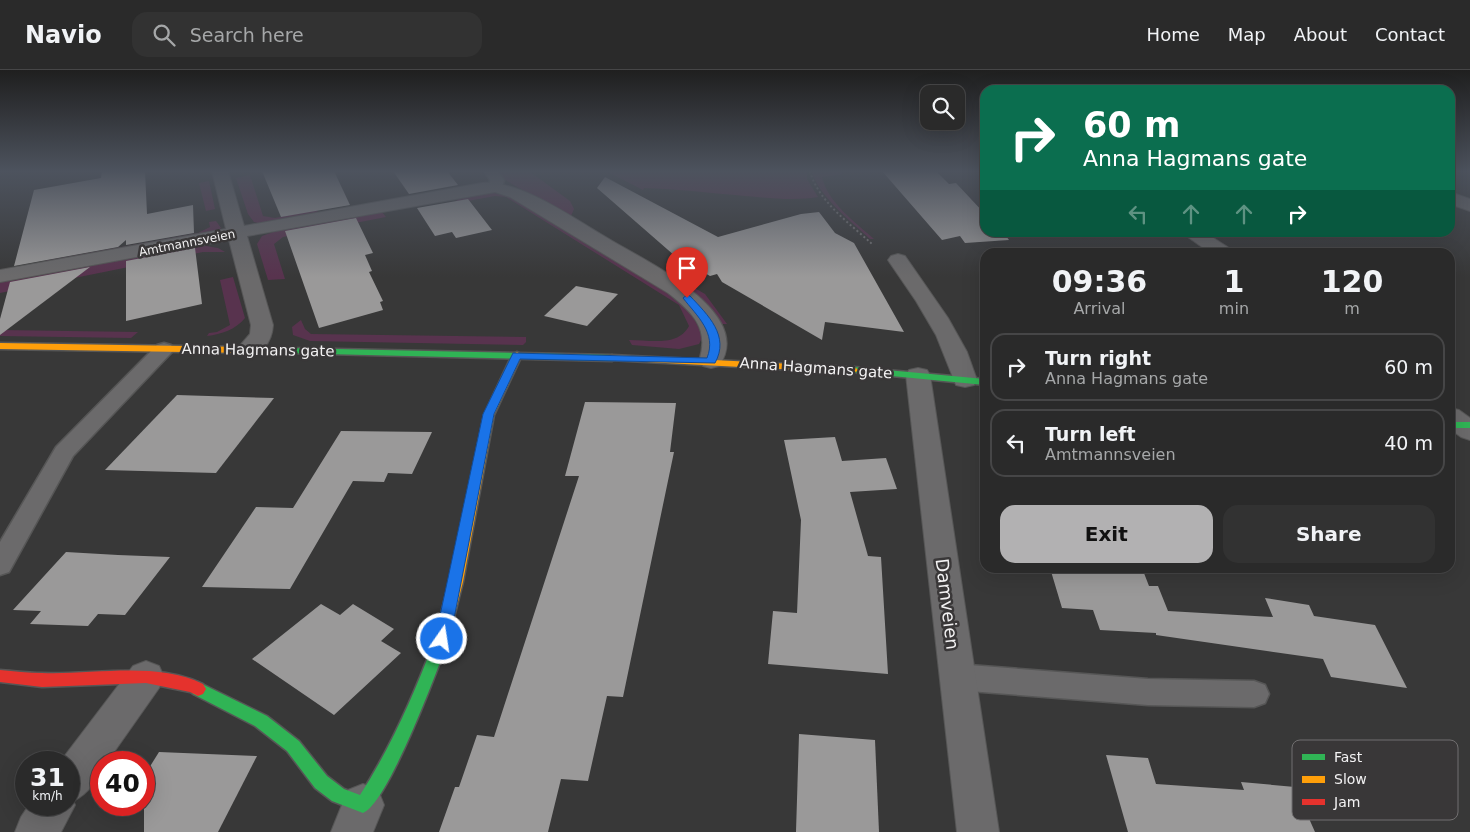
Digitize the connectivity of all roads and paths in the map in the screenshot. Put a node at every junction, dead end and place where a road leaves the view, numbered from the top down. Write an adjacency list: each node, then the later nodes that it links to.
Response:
1 (230, 207): 5 (street)
2 (381, 207): 5 (street, Amtmannsveien)
3 (539, 207): 14 (street, Amtmannsveien)
4 (833, 207): 8 (path)
5 (238, 233): 9 (street, Amtmannsveien); 12 (street)
6 (1198, 237): 7 (street)
7 (1216, 248)
8 (898, 260): 16 (street, Anna Hagmans gate)
9 (0, 276)
10 (0, 346): 11 (street, Anna Hagmans gate)
11 (164, 349): 12 (street, Anna Hagmans gate); 17 (lane)
12 (249, 349): 13 (street, Anna Hagmans gate)
13 (516, 356): 14 (street, Anna Hagmans gate); 24 (street)
14 (711, 361): 15 (street, Anna Hagmans gate)
15 (918, 375): 16 (street, Anna Hagmans gate); 20 (street, Damveien)
16 (975, 381)
17 (0, 565)
18 (0, 676): 19 (street)
19 (146, 677): 22 (street); 24 (street)
20 (956, 677): 21 (lane); 26 (street, Damveien)
21 (1254, 694)
22 (80, 768)
23 (47, 816): 25 (street)
24 (357, 818)
25 (36, 832)
26 (978, 832)

